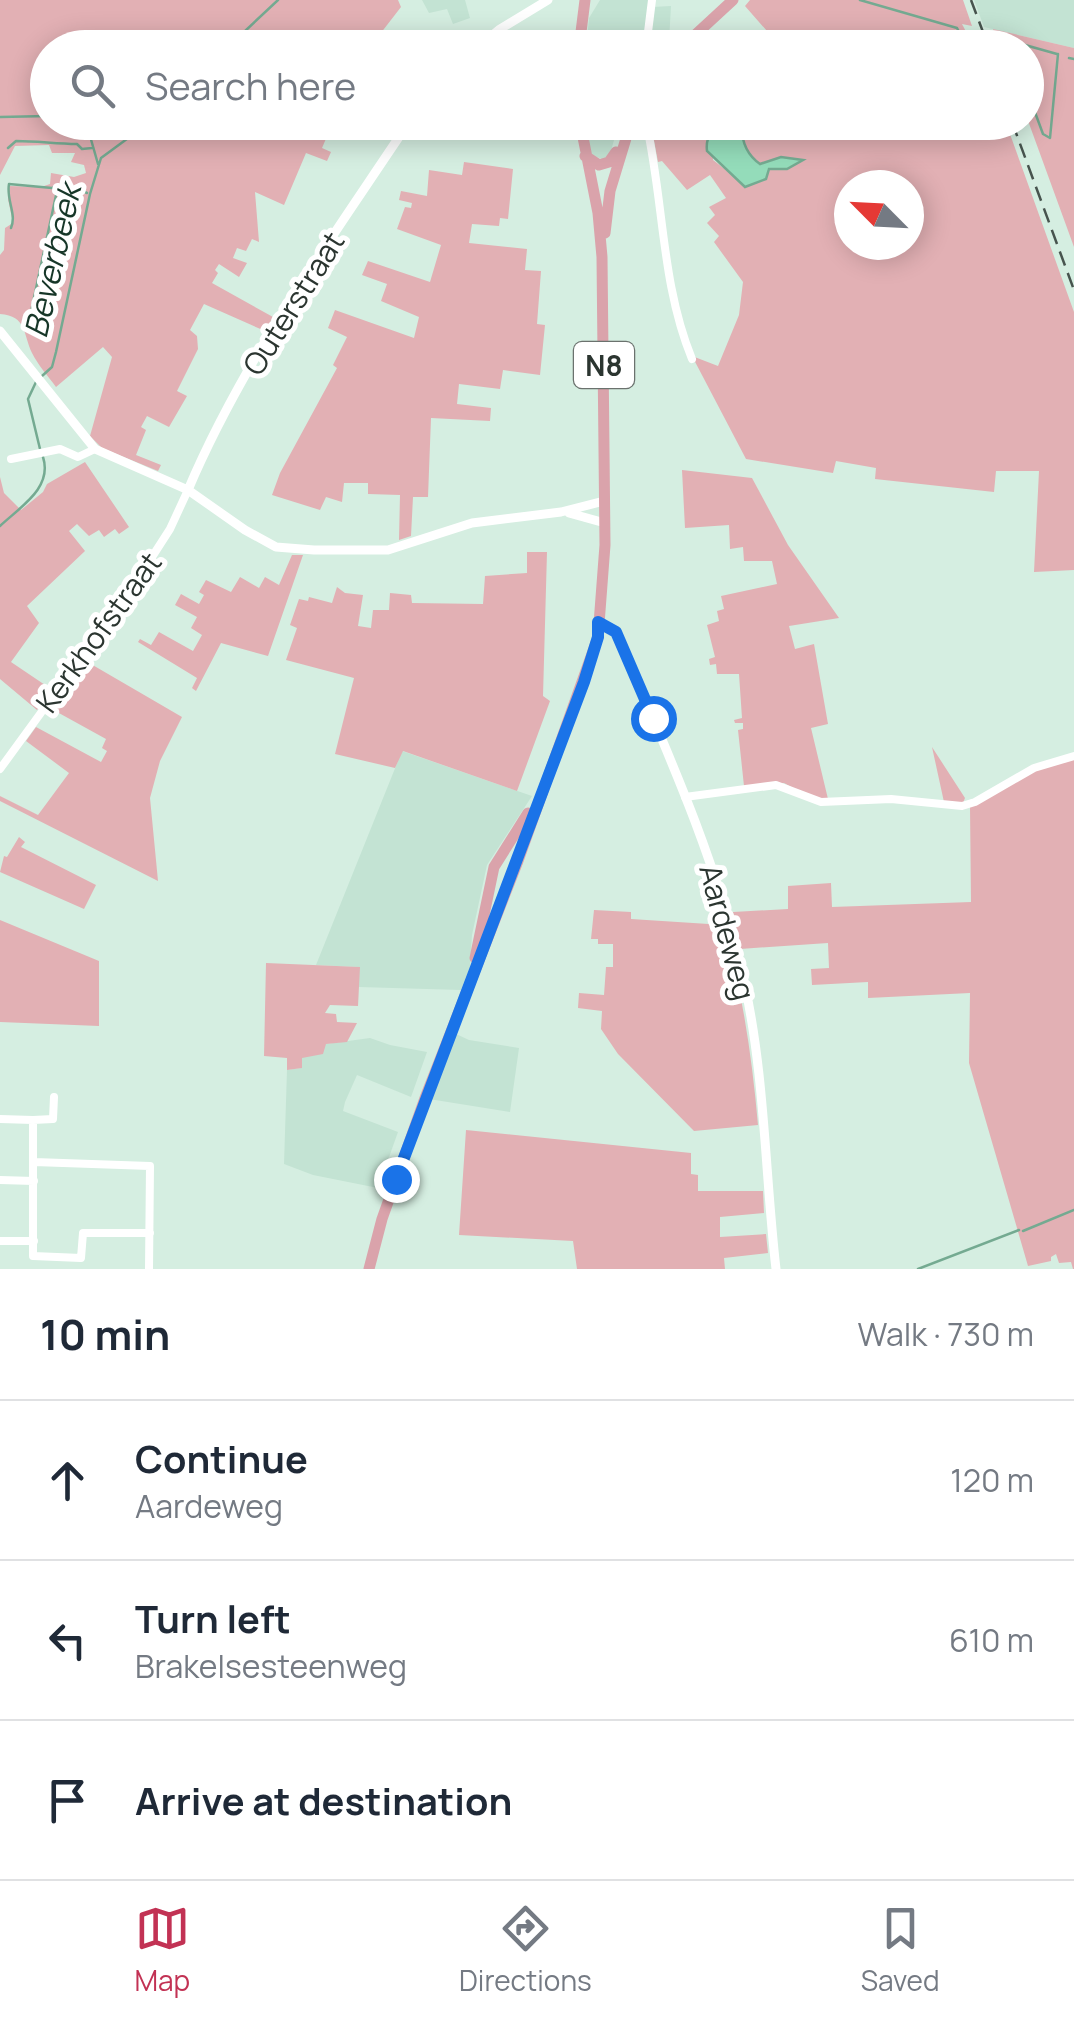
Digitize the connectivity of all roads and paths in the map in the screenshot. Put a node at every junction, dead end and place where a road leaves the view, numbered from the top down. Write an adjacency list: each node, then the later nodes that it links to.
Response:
1 (548, 0): 5 (street)
2 (585, 0): 6 (main road)
3 (652, 0): 7 (street)
4 (731, 1): 8 (main road)
5 (499, 30)
6 (581, 30)
7 (648, 30)
8 (700, 30)
9 (397, 140): 19 (street, Outerstraat)
10 (583, 140): 13 (main road, N8)
11 (649, 140): 16 (street)
12 (623, 141): 13 (main road); 14 (main road, N8)
13 (585, 156): 14 (main road, N8)
14 (602, 257): 20 (main road, N8)
15 (0, 331): 17 (street)
16 (692, 359)
17 (95, 449): 18 (street); 19 (street)
18 (11, 459)
19 (188, 490): 21 (street); 25 (street, Kerkhofstraat)
20 (604, 501): 21 (street); 22 (main road, N8)
21 (561, 512): 22 (street)
22 (604, 522): 23 (main road, N8)
23 (598, 622): 26 (street, Aardeweg); 27 (main road, N8); 28 (main road, N8)
24 (1074, 756): 26 (street)
25 (0, 769)
26 (685, 797): 42 (street, Aardeweg)
27 (502, 854): 28 (main road); 29 (main road, N8)
28 (518, 861): 30 (main road, N8)
29 (490, 879): 30 (main road); 41 (main road, N8)
30 (507, 888): 41 (main road, N8)
31 (54, 1097): 33 (street)
32 (0, 1119): 33 (street)
33 (33, 1120): 34 (street)
34 (34, 1162): 36 (street); 37 (street)
35 (0, 1180): 36 (street)
36 (34, 1181): 39 (street)
37 (150, 1233): 39 (street); 40 (street)
38 (0, 1241): 39 (street)
39 (34, 1242)
40 (149, 1269)
41 (367, 1269)
42 (776, 1269)

